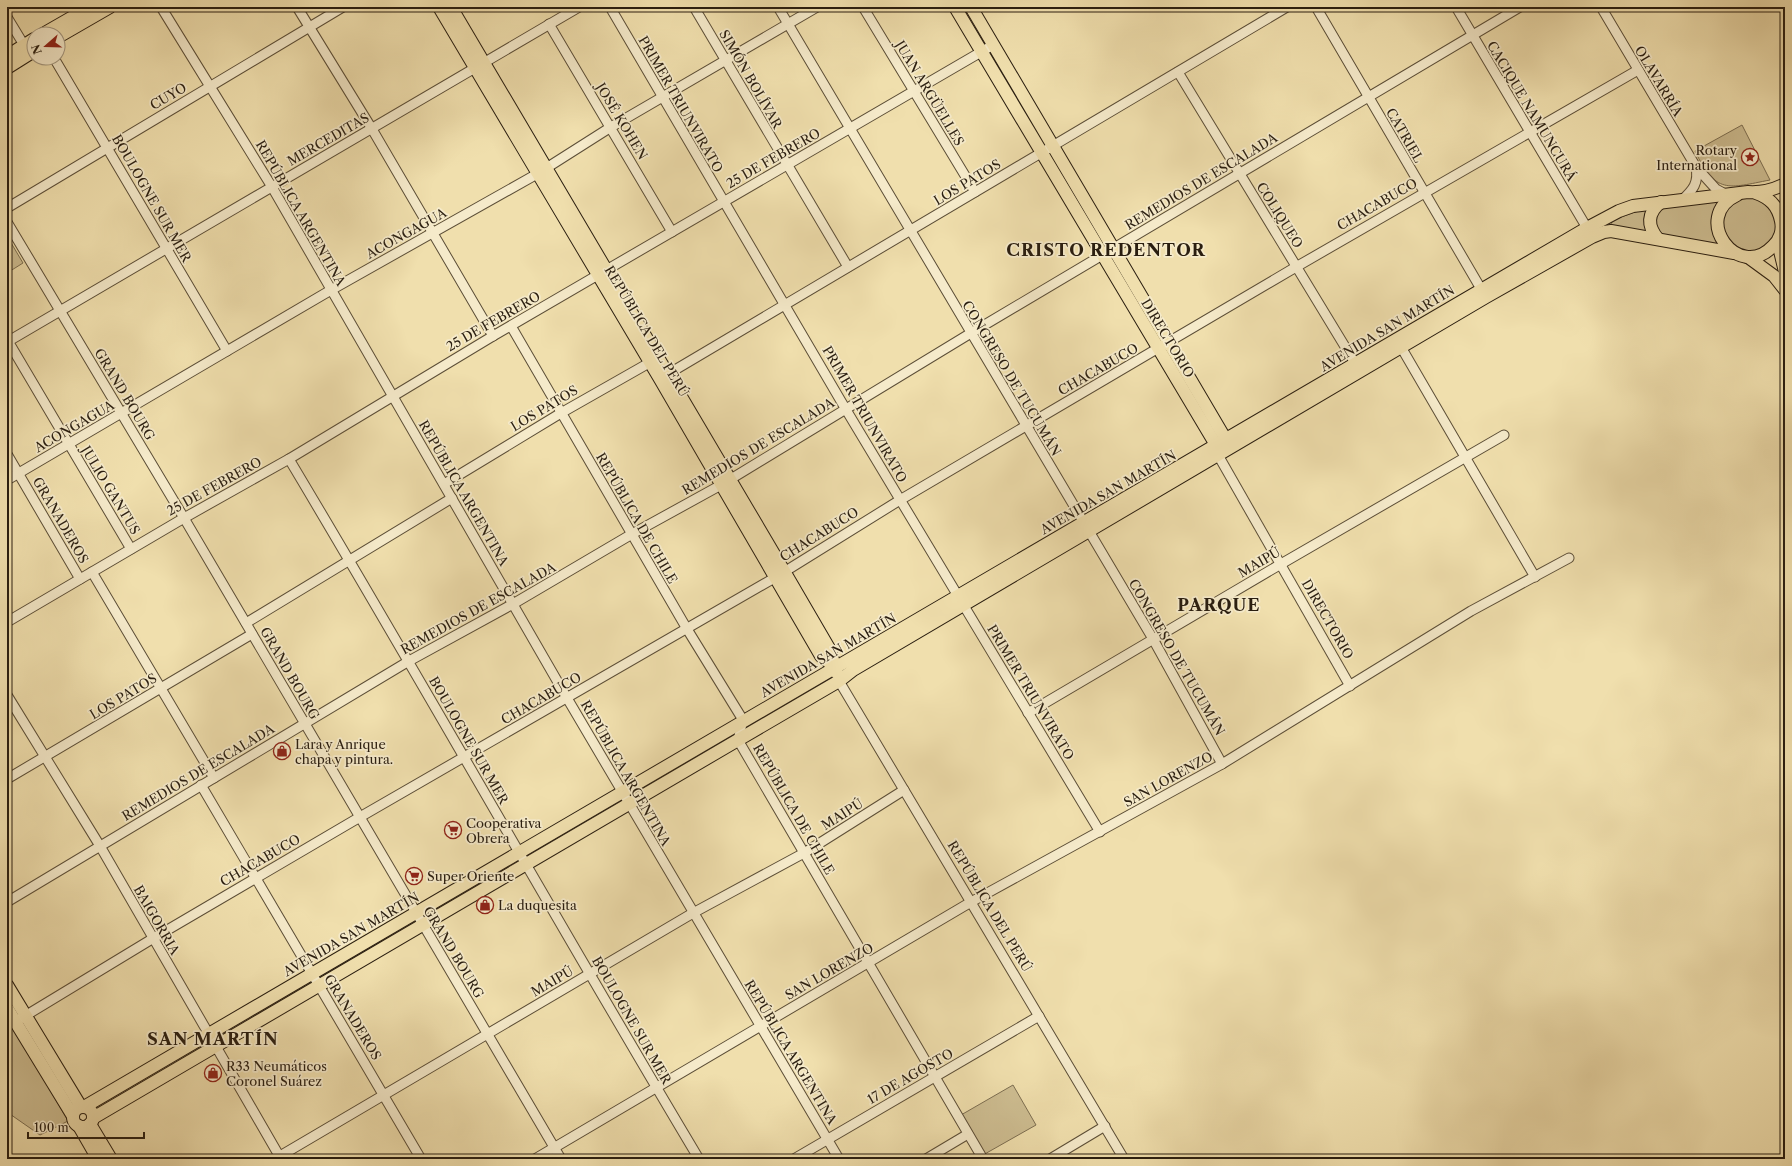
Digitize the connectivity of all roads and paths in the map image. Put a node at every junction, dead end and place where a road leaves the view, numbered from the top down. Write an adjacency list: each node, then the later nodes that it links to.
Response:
1 (90, 7): 24 (main road)
2 (110, 7): 26 (main road)
3 (161, 7): 40 (street, REPÚBLICA ARGENTINA)
4 (297, 7): 25 (street)
5 (343, 7): 25 (street, CUYO)
6 (439, 7): 36 (main road, REPÚBLICA DEL PERÚ)
7 (450, 7): 36 (main road, REPÚBLICA DEL PERÚ)
8 (579, 7): 22 (street, MERCEDITAS)
9 (610, 7): 42 (street, PRIMER TRIUNVIRATO)
10 (694, 7): 34 (street, SIMÓN BOLÍVAR)
11 (778, 7): 23 (street, CONGRESO DE TUCUMÁN)
12 (817, 7): 23 (street, ACONGAGUA)
13 (864, 7): 41 (street, JUAN ARGÜELLES)
14 (955, 7): 32 (main road, DIRECTORIO)
15 (971, 7): 29 (main road, DIRECTORIO)
16 (1287, 7): 39 (street, LOS PATOS)
17 (1316, 7): 43 (street, CATRIEL)
18 (1456, 7): 27 (street, CACIQUE NAMUNCURÁ)
19 (1520, 7): 27 (street, REMEDIOS DE ESCALADA)
20 (1601, 7): 38 (street, OLAVARRÍA)
21 (7, 17): 28 (street)
22 (549, 24): 36 (street, MERCEDITAS); 44 (street, JOSÉ KOHEN)
23 (788, 24): 34 (street, ACONGAGUA); 46 (street, CONGRESO DE TUCUMÁN)
24 (57, 26)
25 (309, 27): 40 (street, CUYO); 45 (street)
26 (66, 32)
27 (1472, 35): 43 (street, REMEDIOS DE ESCALADA); 47 (street, CACIQUE NAMUNCURÁ)
28 (26, 39)
29 (993, 45): 32 (street, 25 DE FEBRERO); 49 (main road, DIRECTORIO)
30 (26, 47): 33 (main road)
31 (26, 50): 37 (main road)
32 (982, 52): 41 (street, 25 DE FEBRERO); 50 (main road, DIRECTORIO)
33 (7, 56)
34 (725, 61): 42 (street, ACONGAGUA); 51 (street, SIMÓN BOLÍVAR)
35 (59, 66): 48 (street, BOULOGNE SUR MER)
36 (479, 66): 45 (street, MERCEDITAS); 53 (main road, REPÚBLICA DEL PERÚ)
37 (7, 68)
38 (1638, 70): 47 (street, CHACABUCO); 52 (street, OLAVARRÍA)
39 (1178, 72): 49 (street, LOS PATOS); 54 (street, COLIQUEO)
40 (209, 86): 48 (street, CUYO); 56 (street, REPÚBLICA ARGENTINA)
41 (913, 92): 46 (street, 25 DE FEBRERO); 57 (street, JUAN ARGÜELLES)
42 (662, 97): 44 (street, ACONGAGUA); 62 (street, PRIMER TRIUNVIRATO)
43 (1368, 97): 54 (street, REMEDIOS DE ESCALADA); 58 (street, CATRIEL)
44 (611, 127): 53 (street, ACONGAGUA); 68 (street, JOSÉ KOHEN)
45 (372, 129): 56 (street, MERCEDITAS); 70 (street)
46 (849, 129): 51 (street, 25 DE FEBRERO); 67 (street, CONGRESO DE TUCUMÁN)
47 (1530, 131): 58 (street, CHACABUCO); 69 (street, CACIQUE NAMUNCURÁ)
48 (107, 146): 64 (street, CUYO); 74 (street, BOULOGNE SUR MER)
49 (1054, 146): 50 (street, LOS PATOS); 73 (main road, DIRECTORIO)
50 (1042, 154): 57 (street, LOS PATOS); 76 (main road, DIRECTORIO)
51 (786, 166): 62 (street, 25 DE FEBRERO); 78 (street, SIMÓN BOLÍVAR)
52 (1696, 167): 60 (street, OLAVARRÍA); 61 (street)
53 (541, 171): 70 (street, ACONGAGUA); 81 (main road, REPÚBLICA DEL PERÚ)
54 (1239, 174): 73 (street, REMEDIOS DE ESCALADA); 79 (street, COLIQUEO)
55 (1785, 184): 59 (main road)
56 (272, 187): 74 (street, MERCEDITAS); 82 (street, REPÚBLICA ARGENTINA)
57 (975, 192): 67 (street, LOS PATOS)
58 (1424, 192): 79 (street, CHACABUCO); 84 (street, CATRIEL)
59 (1756, 193): 60 (main road); 65 (main road)
60 (1734, 194): 61 (main road); 75 (main road)
61 (1682, 200): 63 (main road)
62 (724, 202): 68 (street, 25 DE FEBRERO); 85 (street, PRIMER TRIUNVIRATO)
63 (1661, 202): 69 (main road); 72 (main road)
64 (7, 208)
65 (1783, 219): 71 (main road)
66 (7, 222): 86 (street, GRAND BOURG)
67 (911, 231): 78 (street, LOS PATOS); 88 (street, CONGRESO DE TUCUMÁN)
68 (672, 232): 81 (street, 25 DE FEBRERO)
69 (1589, 232): 72 (main road); 84 (main road, AVENIDA SAN MARTÍN)
70 (431, 233): 82 (street, ACONGAGUA); 89 (street)
71 (1780, 237): 77 (main road); 80 (main road)
72 (1658, 239): 75 (main road)
73 (1114, 248): 76 (street, REMEDIOS DE ESCALADA); 91 (main road, DIRECTORIO)
74 (167, 249): 86 (street, MERCEDITAS); 94 (street, BOULOGNE SUR MER)
75 (1734, 253): 77 (main road)
76 (1102, 255): 88 (street, REMEDIOS DE ESCALADA); 93 (main road, DIRECTORIO)
77 (1748, 257): 83 (main road)
78 (848, 267): 85 (street, LOS PATOS)
79 (1296, 267): 91 (street, CHACABUCO); 96 (street, COLIQUEO)
80 (1785, 272)
81 (602, 273): 87 (street, 25 DE FEBRERO); 95 (main road, REPÚBLICA DEL PERÚ)
82 (331, 290): 94 (street, ACONGAGUA); 98 (street, REPÚBLICA ARGENTINA)
83 (1785, 290)
84 (1483, 293): 92 (main road, AVENIDA SAN MARTÍN); 96 (main road, AVENIDA SAN MARTÍN)
85 (785, 303): 97 (street, LOS PATOS); 99 (street, PRIMER TRIUNVIRATO)
86 (60, 310): 90 (street, MERCEDITAS); 100 (street, GRAND BOURG)
87 (511, 326): 89 (street, 25 DE FEBRERO); 101 (street, REPÚBLICA DE CHILE)
88 (971, 333): 99 (street, REMEDIOS DE ESCALADA); 102 (street, CONGRESO DE TUCUMÁN)
89 (493, 336): 98 (street, 25 DE FEBRERO)
90 (8, 341): 104 (street, JULIO GANTUS)
91 (1169, 343): 93 (street, CHACABUCO); 105 (main road, DIRECTORIO)
92 (1401, 347): 96 (main road, AVENIDA SAN MARTÍN); 107 (street)
93 (1158, 350): 102 (street, CHACABUCO); 105 (main road, DIRECTORIO)
94 (227, 351): 100 (street, ACONGAGUA)
95 (654, 360): 97 (main road, REPÚBLICA DEL PERÚ); 101 (street, LOS PATOS)
96 (1358, 366): 105 (main road, AVENIDA SAN MARTÍN)
97 (664, 376): 111 (main road, REPÚBLICA DEL PERÚ)
98 (392, 396): 108 (street, 25 DE FEBRERO); 112 (street, REPÚBLICA ARGENTINA)
99 (845, 408): 111 (street, REMEDIOS DE ESCALADA); 114 (street, PRIMER TRIUNVIRATO)
100 (121, 413): 104 (street, ACONGAGUA); 115 (street, GRAND BOURG)
101 (561, 413): 112 (street, LOS PATOS); 117 (street, REPÚBLICA DE CHILE)
102 (1025, 426): 114 (street, CHACABUCO); 116 (street, CONGRESO DE TUCUMÁN)
103 (1504, 435): 107 (street, MAIPÚ)
104 (69, 444): 109 (street, ACONGAGUA); 118 (street, JULIO GANTUS)
105 (1223, 447): 116 (main road, AVENIDA SAN MARTÍN); 121 (street, DIRECTORIO)
106 (7, 454): 109 (street, GRANADEROS)
107 (1465, 458): 121 (street, MAIPÚ); 124 (street)
108 (289, 459): 115 (street, 25 DE FEBRERO); 120 (street, BOULOGNE SUR MER)
109 (19, 473): 110 (street, ACONGAGUA); 125 (street, GRANADEROS)
110 (7, 480)
111 (725, 482): 117 (street, REMEDIOS DE ESCALADA); 123 (main road, REPÚBLICA DEL PERÚ)
112 (444, 484): 113 (street, REPÚBLICA ARGENTINA)
113 (452, 498): 120 (street); 127 (street, REPÚBLICA ARGENTINA)
114 (900, 500): 123 (street, CHACABUCO); 126 (street, PRIMER TRIUNVIRATO)
115 (184, 518): 118 (street, 25 DE FEBRERO); 129 (street, GRAND BOURG)
116 (1086, 527): 126 (main road, AVENIDA SAN MARTÍN); 132 (street, CONGRESO DE TUCUMÁN)
117 (632, 534): 127 (street, REMEDIOS DE ESCALADA); 130 (street, REPÚBLICA DE CHILE)
118 (131, 548): 122 (street, 25 DE FEBRERO)
119 (1569, 558): 124 (street, SAN LORENZO)
120 (350, 561): 129 (street); 133 (street, BOULOGNE SUR MER)
121 (1281, 564): 132 (street, MAIPÚ); 136 (street, DIRECTORIO)
122 (92, 572): 125 (street, 25 DE FEBRERO); 137 (street, GRANADEROS)
123 (780, 574): 130 (street, CHACABUCO); 134 (main road, REPÚBLICA DEL PERÚ)
124 (1535, 577): 136 (street, SAN LORENZO)
125 (80, 579): 128 (street, 25 DE FEBRERO)
126 (960, 601): 134 (main road, AVENIDA SAN MARTÍN); 135 (main road, AVENIDA SAN MARTÍN); 140 (street, PRIMER TRIUNVIRATO)
127 (513, 604): 133 (street, REMEDIOS DE ESCALADA); 139 (street, REPÚBLICA ARGENTINA)
128 (7, 622)
129 (246, 623): 131 (street, GRAND BOURG)
130 (687, 629): 139 (street, CHACABUCO); 141 (street, REPÚBLICA DE CHILE)
131 (252, 634): 137 (street, LOS PATOS); 142 (street, GRAND BOURG)
132 (1153, 639): 140 (street, MAIPÚ); 146 (street, CONGRESO DE TUCUMÁN)
133 (409, 661): 142 (street, REMEDIOS DE ESCALADA); 145 (street, BOULOGNE SUR MER)
134 (835, 667): 135 (main road, REPÚBLICA DEL PERÚ); 141 (main road, AVENIDA SAN MARTÍN)
135 (839, 681): 143 (main road, AVENIDA SAN MARTÍN); 150 (street, REPÚBLICA DEL PERÚ)
136 (1350, 686): 146 (street, SAN LORENZO)
137 (160, 688): 144 (street, LOS PATOS); 147 (street, GRANADEROS)
138 (7, 695): 144 (street, BAIGORRIA)
139 (568, 698): 145 (street, CHACABUCO); 151 (street, REPÚBLICA ARGENTINA)
140 (1028, 713): 154 (street, PRIMER TRIUNVIRATO)
141 (743, 720): 143 (street, REPÚBLICA DE CHILE); 151 (main road, AVENIDA SAN MARTÍN)
142 (304, 723): 147 (street, REMEDIOS DE ESCALADA); 153 (street, GRAND BOURG)
143 (738, 740): 152 (main road, AVENIDA SAN MARTÍN); 157 (street, REPÚBLICA DE CHILE)
144 (44, 757): 148 (street, LOS PATOS); 155 (street, BAIGORRIA)
145 (462, 758): 153 (street, CHACABUCO); 156 (street, BOULOGNE SUR MER)
146 (1222, 764): 154 (street, SAN LORENZO)
147 (214, 778): 149 (street, REMEDIOS DE ESCALADA)
148 (7, 779)
149 (201, 785): 155 (street, REMEDIOS DE ESCALADA); 159 (street, GRANADEROS)
150 (904, 790): 157 (street, MAIPÚ); 161 (street, REPÚBLICA DEL PERÚ)
151 (623, 792): 152 (street, REPÚBLICA ARGENTINA); 156 (main road, AVENIDA SAN MARTÍN)
152 (629, 804): 158 (main road, AVENIDA SAN MARTÍN); 163 (street, REPÚBLICA ARGENTINA)
153 (360, 817): 159 (street, CHACABUCO); 162 (street, GRAND BOURG)
154 (1100, 832): 161 (street, SAN LORENZO)
155 (100, 846): 160 (street, REMEDIOS DE ESCALADA); 165 (street, BAIGORRIA)
156 (519, 852): 158 (street, BOULOGNE SUR MER); 162 (main road, AVENIDA SAN MARTÍN)
157 (804, 853): 163 (street, MAIPÚ); 166 (street, REPÚBLICA DE CHILE)
158 (527, 865): 164 (main road, AVENIDA SAN MARTÍN); 168 (street, BOULOGNE SUR MER)
159 (255, 879): 165 (street, CHACABUCO); 167 (street, GRANADEROS)
160 (7, 902)
161 (971, 902): 166 (street, SAN LORENZO); 172 (street, REPÚBLICA DEL PERÚ)
162 (416, 912): 164 (street, GRAND BOURG); 167 (main road, AVENIDA SAN MARTÍN)
163 (693, 913): 168 (street, MAIPÚ); 174 (street, REPÚBLICA ARGENTINA)
164 (423, 925): 170 (main road, AVENIDA SAN MARTÍN); 175 (street, GRAND BOURG)
165 (152, 939): 173 (street, CHACABUCO); 176 (street, BAIGORRIA)
166 (868, 963): 174 (street, SAN LORENZO); 178 (street, REPÚBLICA DE CHILE)
167 (312, 973): 170 (street, GRANADEROS); 176 (main road, AVENIDA SAN MARTÍN)
168 (589, 974): 175 (street, MAIPÚ); 179 (street, BOULOGNE SUR MER)
169 (7, 985): 173 (main road)
170 (319, 986): 177 (main road, AVENIDA SAN MARTÍN); 180 (street, GRANADEROS)
171 (7, 1008): 173 (main road)
172 (1039, 1016): 178 (street, 17 DE AGOSTO); 182 (street, REPÚBLICA DEL PERÚ)
173 (21, 1019): 181 (main road)
174 (760, 1026): 179 (street, SAN LORENZO); 184 (street, REPÚBLICA ARGENTINA)
175 (488, 1034): 180 (street, MAIPÚ); 185 (street, GRAND BOURG)
176 (208, 1035): 177 (street, BAIGORRIA); 181 (main road, AVENIDA SAN MARTÍN)
177 (215, 1046): 181 (main road, AVENIDA SAN MARTÍN); 186 (street, BAIGORRIA)
178 (934, 1077): 183 (street, REPÚBLICA DE CHILE); 184 (street, 17 DE AGOSTO)
179 (656, 1088): 185 (street, SAN LORENZO); 192 (street, BOULOGNE SUR MER)
180 (384, 1095): 186 (street, MAIPÚ); 189 (street, GRANADEROS)
181 (83, 1117): 187 (main road); 188 (main road)
182 (1105, 1126): 197 (street); 198 (street, REPÚBLICA DEL PERÚ)
183 (968, 1134): 195 (street); 196 (street, REPÚBLICA DE CHILE)
184 (827, 1139): 193 (street, 17 DE AGOSTO); 194 (street, REPÚBLICA ARGENTINA)
185 (554, 1147): 190 (street, SAN LORENZO); 191 (street, GRAND BOURG)
186 (278, 1158)
187 (98, 1159)
188 (111, 1159)
189 (421, 1159)
190 (535, 1159)
191 (561, 1159)
192 (699, 1159)
193 (794, 1159)
194 (839, 1159)
195 (926, 1159)
196 (983, 1159)
197 (1050, 1159)
198 (1124, 1159)

